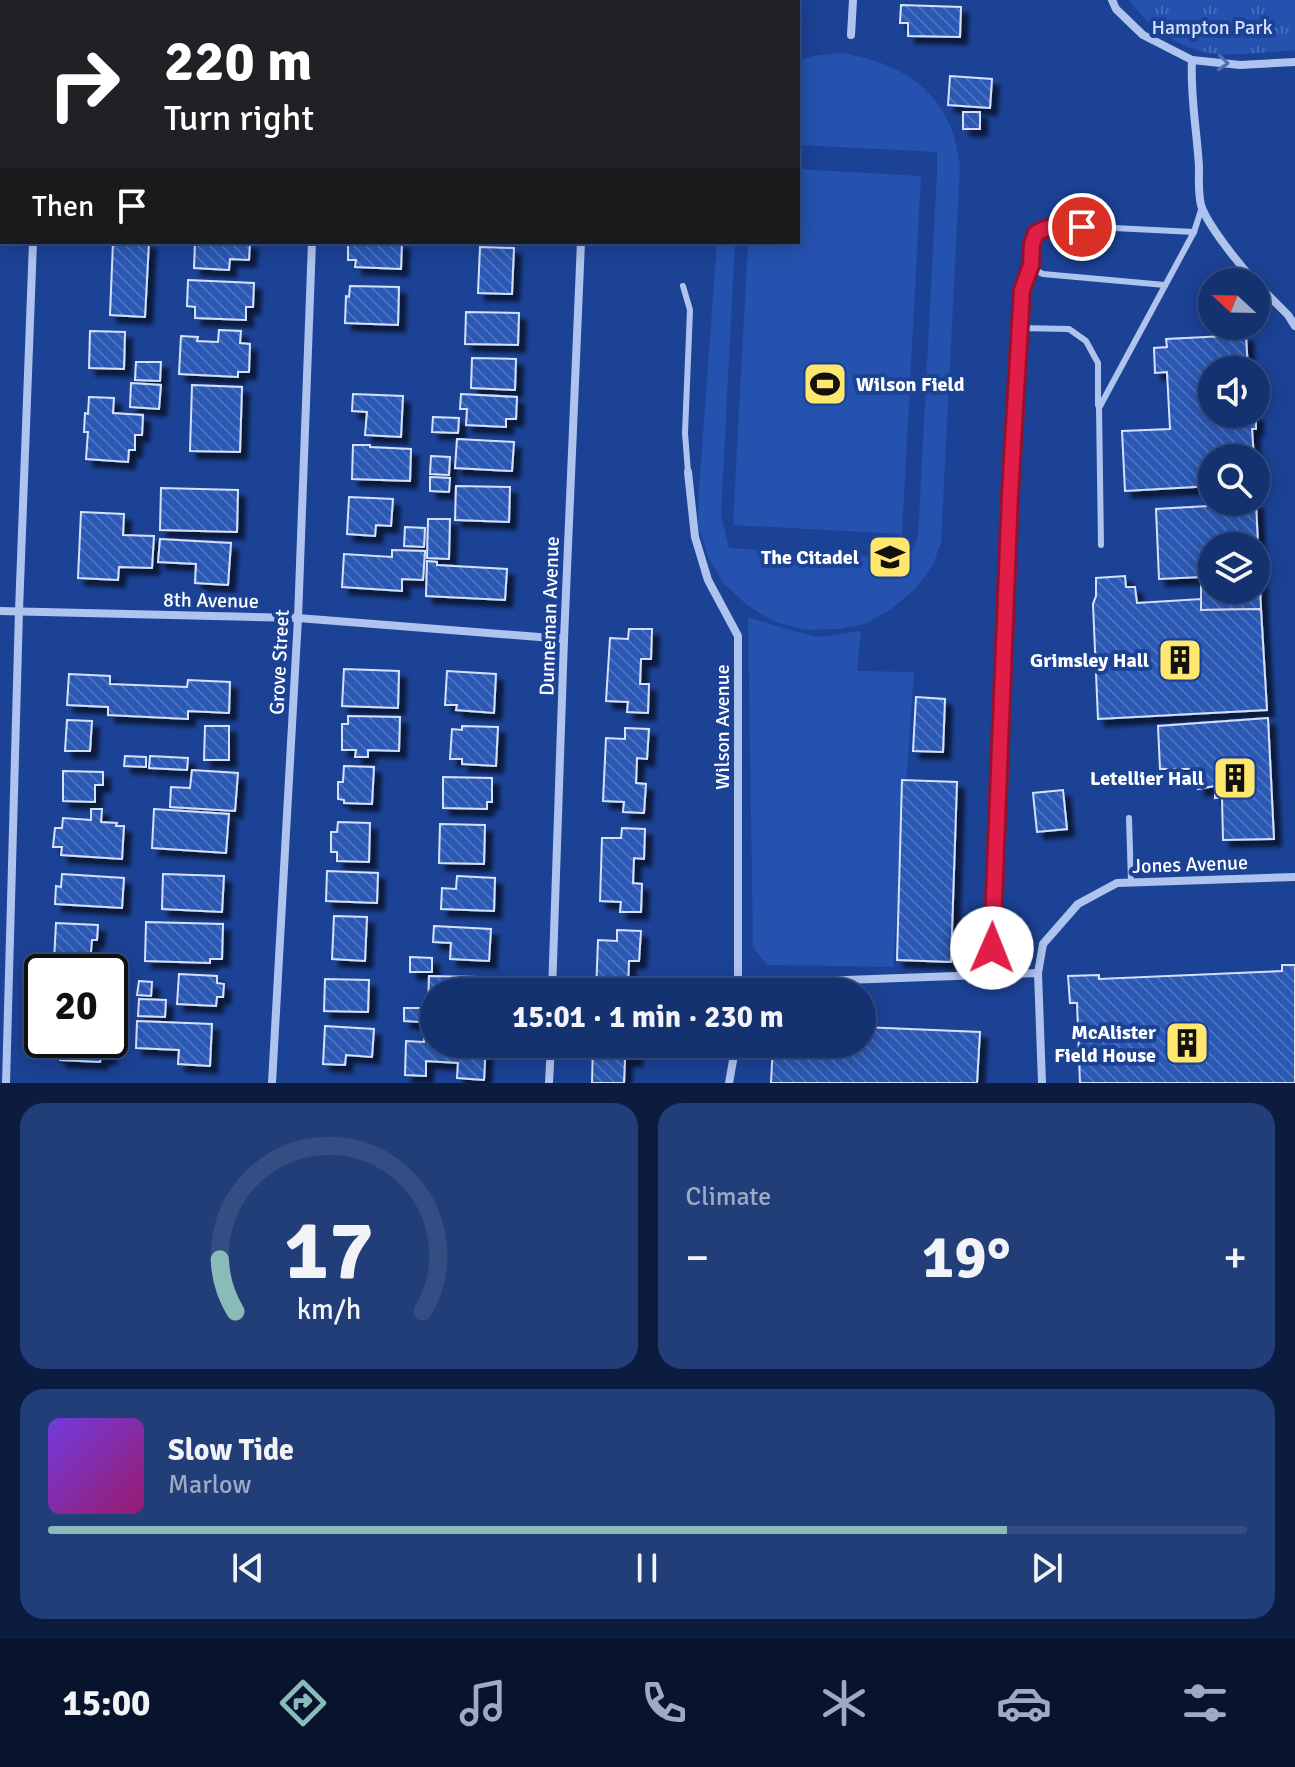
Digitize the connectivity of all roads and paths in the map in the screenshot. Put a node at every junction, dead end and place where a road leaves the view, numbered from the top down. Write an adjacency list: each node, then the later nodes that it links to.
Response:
1 (853, 0): 3 (street)
2 (1112, 0): 4 (street)
3 (851, 35)
4 (1192, 60): 5 (street, one-way to 5); 6 (street)
5 (1295, 62)
6 (1202, 207): 7 (lane); 12 (street)
7 (1194, 232): 11 (lane); 13 (lane)
8 (33, 244): 22 (street)
9 (312, 244): 23 (street, Grove Street)
10 (581, 244): 24 (street, Dunneman Avenue)
11 (1031, 265): 13 (lane); 17 (lane)
12 (1243, 268)
13 (1165, 285): 18 (lane)
14 (683, 286): 19 (lane)
15 (1270, 298): 16 (street)
16 (1295, 326)
17 (1020, 328): 18 (lane); 29 (lane)
18 (1099, 408): 20 (lane)
19 (688, 472): 31 (street, Wilson Avenue)
20 (1101, 545)
21 (0, 611): 22 (street, 8th Avenue)
22 (19, 611): 23 (street, 8th Avenue); 35 (street)
23 (298, 618): 24 (street, 8th Avenue); 36 (street, Grove Street)
24 (564, 639): 30 (street, Dunneman Avenue)
25 (1129, 818): 27 (lane)
26 (1295, 877): 27 (street, Jones Avenue)
27 (1131, 882): 28 (street, Jones Avenue)
28 (1038, 973): 29 (street); 39 (street)
29 (991, 975): 32 (street)
30 (552, 978)
31 (738, 978)
32 (876, 981)
33 (550, 1058): 37 (street)
34 (733, 1058): 38 (street)
35 (6, 1083)
36 (272, 1083)
37 (549, 1083)
38 (729, 1083)
39 (1042, 1083)

